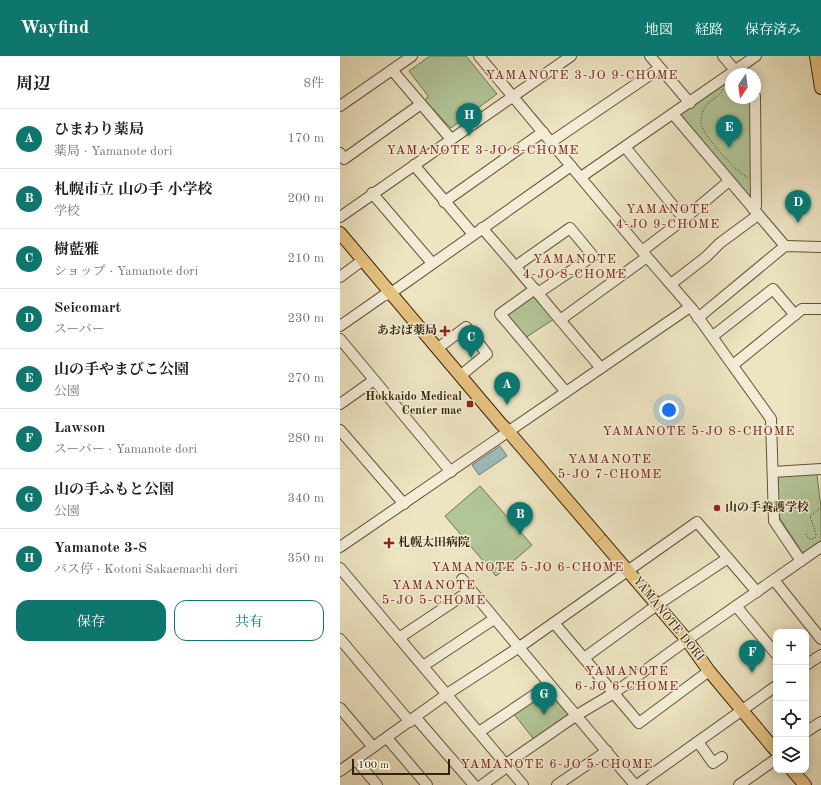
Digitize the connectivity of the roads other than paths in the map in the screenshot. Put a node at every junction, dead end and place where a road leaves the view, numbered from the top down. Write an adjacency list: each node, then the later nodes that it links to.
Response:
1 (412, 56): 11 (street)
2 (479, 56): 14 (street)
3 (650, 56): 8 (street)
4 (723, 56): 9 (street)
5 (756, 56): 10 (street)
6 (816, 56): 13 (main road)
7 (566, 57): 14 (street)
8 (660, 68): 16 (street); 22 (street)
9 (734, 68)
10 (742, 68)
11 (392, 70): 15 (street); 17 (street)
12 (725, 80): 16 (street)
13 (821, 88)
14 (512, 96): 20 (street); 21 (street)
15 (342, 102)
16 (690, 103): 19 (street)
17 (421, 104): 21 (street); 24 (street)
18 (755, 104): 31 (street)
19 (673, 114): 23 (street); 28 (street)
20 (543, 132): 22 (street); 30 (street)
21 (451, 139): 25 (street)
22 (551, 142): 26 (street)
23 (625, 147): 27 (street); 33 (street)
24 (340, 154)
25 (414, 165): 29 (street); 30 (street)
26 (571, 166): 27 (street); 34 (street)
27 (581, 177): 39 (street)
28 (729, 181): 31 (street); 33 (street)
29 (372, 193): 32 (street); 41 (street)
30 (444, 202): 36 (street)
31 (756, 212): 37 (street); 44 (street)
32 (340, 217)
33 (684, 219): 39 (street)
34 (482, 228): 36 (street); 42 (street)
35 (340, 233): 40 (main road, YAMANOTE DORI)
36 (473, 234): 41 (street)
37 (785, 246): 38 (street); 50 (street)
38 (821, 247)
39 (644, 254): 44 (street); 51 (street)
40 (363, 260): 43 (street); 46 (main road, YAMANOTE DORI)
41 (432, 264): 46 (street)
42 (516, 266): 45 (street); 45 (street)
43 (340, 277)
44 (671, 284): 47 (street)
45 (537, 291): 51 (street); 60 (street)
46 (391, 293): 52 (street); 55 (main road, YAMANOTE DORI)
47 (690, 307): 50 (street); 57 (street)
48 (821, 309): 49 (street)
49 (795, 315): 53 (street); 56 (street)
50 (698, 318): 53 (street)
51 (560, 320): 57 (street)
52 (340, 326)
53 (713, 336): 56 (street)
54 (340, 339): 59 (street)
55 (438, 348): 58 (main road, YAMANOTE DORI); 58 (street)
56 (733, 365): 66 (street)
57 (601, 368): 60 (street)
58 (460, 376): 63 (main road, YAMANOTE DORI)
59 (374, 380): 61 (street); 65 (street)
60 (566, 392): 63 (street)
61 (340, 404)
62 (340, 430): 67 (street)
63 (508, 431): 65 (street); 73 (main road, YAMANOTE DORI)
64 (821, 469): 66 (street)
65 (451, 472): 67 (street)
66 (773, 472): 71 (street)
67 (404, 504): 68 (street)
68 (340, 547)
69 (821, 548): 71 (street)
70 (728, 558): 73 (street); 77 (street); 78 (street)
71 (802, 562): 75 (street)
72 (340, 568): 82 (street)
73 (628, 570): 78 (main road, YAMANOTE DORI); 81 (street)
74 (462, 579): 76 (street)
75 (774, 580): 77 (street); 84 (street)
76 (471, 590): 80 (street); 82 (street)
77 (757, 592): 79 (street)
78 (657, 605): 85 (main road, YAMANOTE DORI); 89 (street)
79 (736, 606): 85 (street); 87 (street)
80 (494, 619): 86 (street); 91 (street)
81 (554, 623): 86 (street); 89 (street)
82 (399, 638): 91 (street)
83 (340, 639): 100 (street)
84 (821, 639)
85 (687, 640): 92 (main road, YAMANOTE DORI); 95 (street)
86 (518, 648): 93 (street); 96 (street)
87 (773, 650)
88 (821, 655): 90 (street)
89 (584, 658): 95 (street)
90 (809, 663)
91 (423, 666): 96 (street)
92 (709, 671): 95 (street); 98 (main road, YAMANOTE DORI)
93 (549, 685): 99 (street); 103 (street)
94 (773, 688): 98 (street)
95 (614, 693): 99 (street)
96 (447, 694): 100 (street); 103 (street)
97 (340, 708): 106 (street)
98 (742, 710): 105 (street); 107 (main road, YAMANOTE DORI)
99 (577, 715): 108 (street); 112 (street)
100 (413, 720): 104 (street); 117 (street)
101 (821, 722): 102 (street)
102 (809, 730)
103 (479, 732): 112 (street)
104 (387, 738): 106 (street); 116 (street)
105 (698, 742): 109 (street); 121 (street)
106 (373, 747): 110 (street)
107 (773, 747)
108 (607, 752): 120 (street); 121 (street)
109 (722, 757)
110 (356, 760): 113 (street); 115 (street)
111 (773, 761): 122 (street)
112 (507, 765): 118 (street); 119 (street)
113 (340, 771)
114 (795, 773): 123 (main road)
115 (377, 785)
116 (427, 785)
117 (474, 785)
118 (482, 785)
119 (524, 785)
120 (557, 785)
121 (636, 785)
122 (739, 785)
123 (805, 785)

